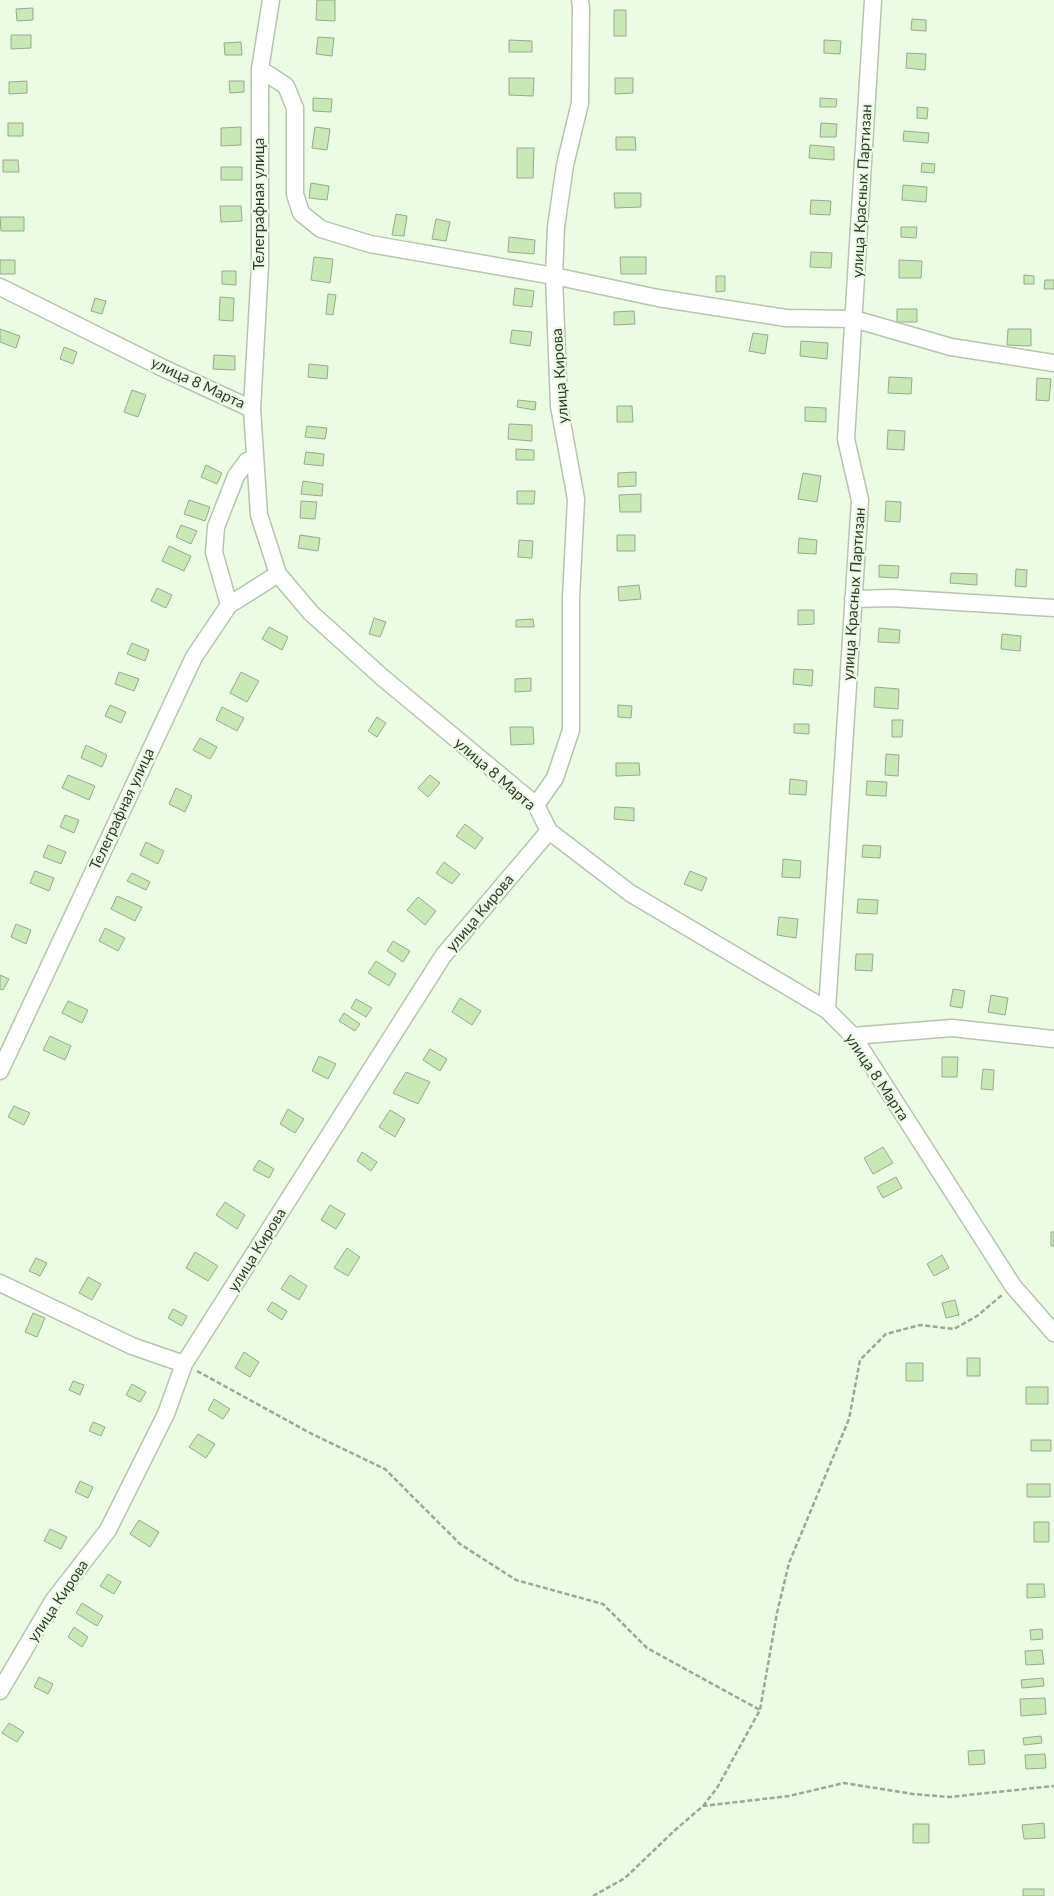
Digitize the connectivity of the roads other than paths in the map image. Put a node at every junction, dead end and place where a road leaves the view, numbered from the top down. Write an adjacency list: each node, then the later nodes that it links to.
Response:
1 (271, 0): 4 (street, Телеграфная улица)
2 (580, 0): 5 (street, улица Кирова)
3 (873, 0): 7 (street, улица Красных Партизан)
4 (260, 69): 5 (street); 9 (street, Телеграфная улица)
5 (554, 276): 7 (street); 15 (street, улица Кирова)
6 (0, 286): 9 (street, улица 8 Марта)
7 (854, 320): 8 (street); 12 (street, улица Красных Партизан)
8 (1054, 363)
9 (252, 409): 10 (street, улица 8 Марта)
10 (255, 458): 11 (street, улица 8 Марта); 13 (street)
11 (278, 574): 13 (street, Телеграфная улица); 15 (street, улица 8 Марта)
12 (853, 599): 14 (street); 17 (street, улица Красных Партизан)
13 (228, 605): 20 (street, Телеграфная улица)
14 (1054, 608)
15 (536, 806): 16 (street, улица 8 Марта)
16 (549, 831): 17 (street, улица 8 Марта); 23 (street, улица Кирова)
17 (827, 1010): 18 (street, улица 8 Марта)
18 (853, 1036): 19 (street); 22 (street, улица 8 Марта)
19 (1054, 1039)
20 (0, 1071)
21 (0, 1282): 23 (street)
22 (1054, 1332)
23 (184, 1364): 24 (street, улица Кирова)
24 (0, 1690)

